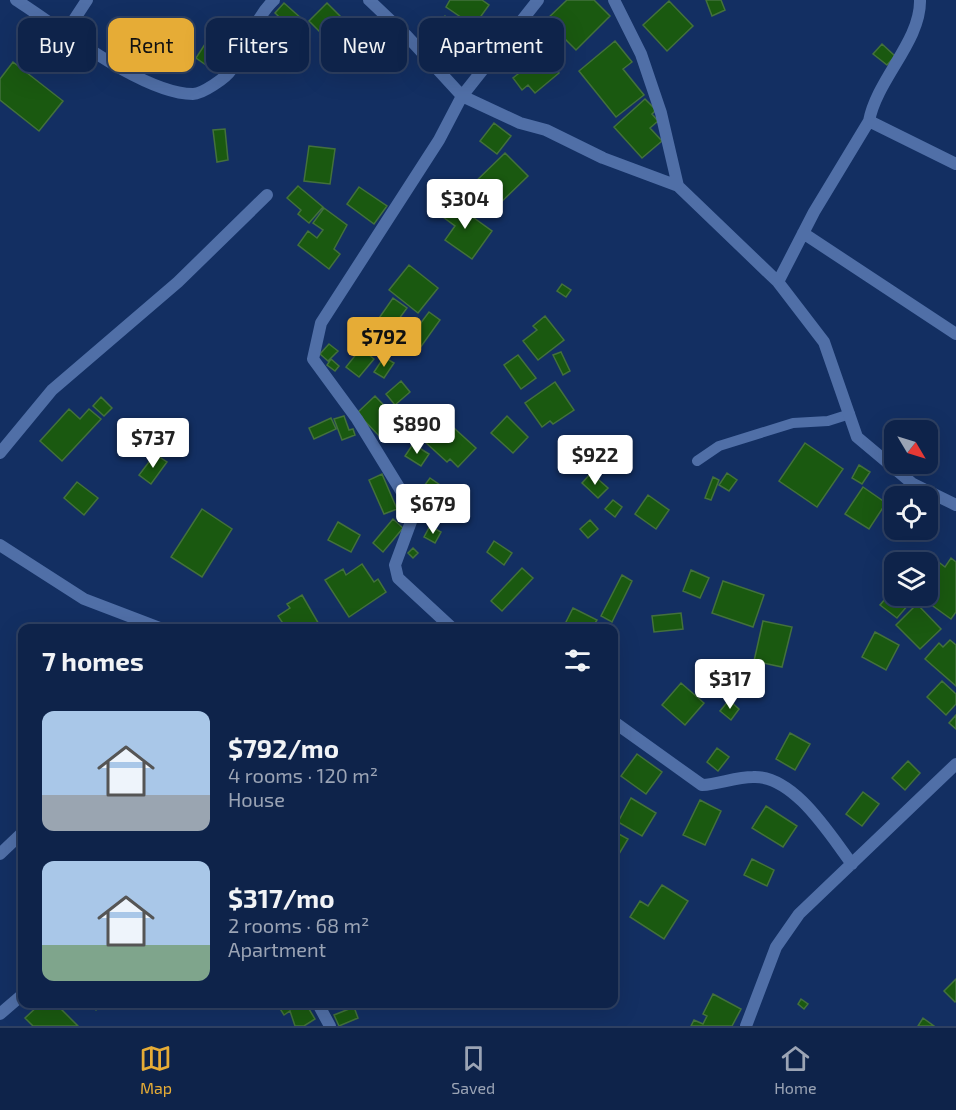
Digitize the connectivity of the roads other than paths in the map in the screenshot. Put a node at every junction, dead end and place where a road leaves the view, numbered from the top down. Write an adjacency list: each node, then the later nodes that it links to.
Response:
1 (16, 0): 8 (street)
2 (87, 0): 9 (street)
3 (273, 0): 10 (street)
4 (369, 0): 11 (street)
5 (538, 0): 11 (street)
6 (614, 0): 14 (street)
7 (920, 0): 12 (street)
8 (44, 18)
9 (75, 18)
10 (96, 51)
11 (462, 96): 14 (street); 25 (street)
12 (869, 121): 13 (street); 16 (street)
13 (956, 164)
14 (678, 186): 17 (street)
15 (267, 195): 20 (street)
16 (803, 234): 17 (street); 18 (street)
17 (778, 282): 19 (street)
18 (956, 334)
19 (850, 414): 21 (lane); 22 (street)
20 (0, 453)
21 (697, 461)
22 (956, 505)
23 (0, 545): 24 (street)
24 (150, 624)
25 (448, 624)
26 (618, 725): 30 (street)
27 (956, 764): 30 (street)
28 (18, 837): 29 (street)
29 (0, 854)
30 (852, 864): 35 (street)
31 (18, 998): 33 (street)
32 (320, 1008): 34 (street)
33 (0, 1014)
34 (330, 1026)
35 (746, 1026)

